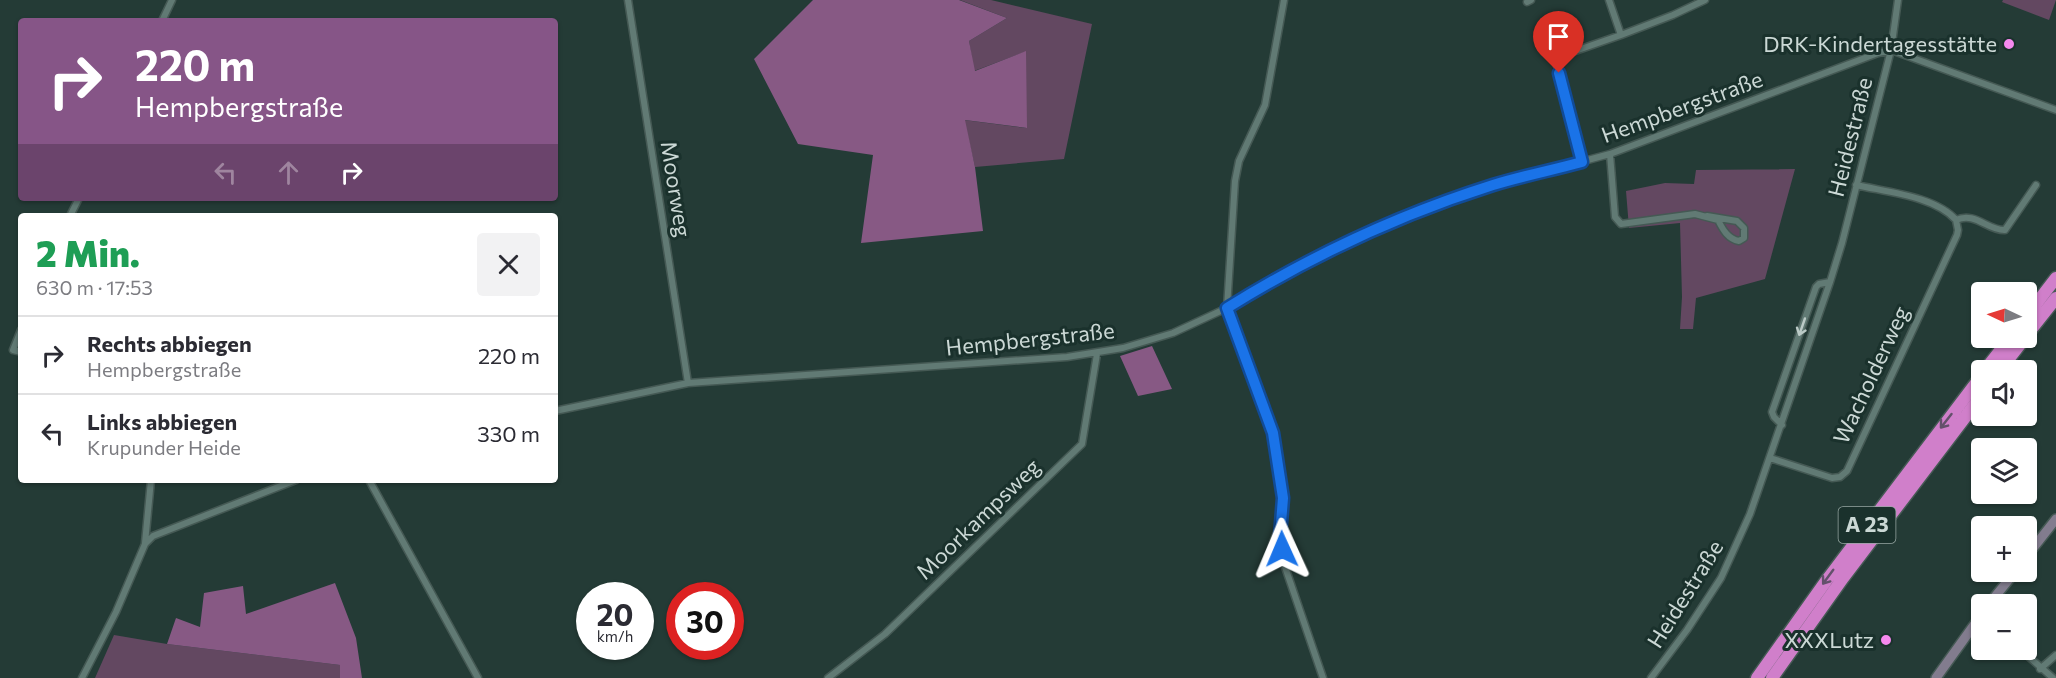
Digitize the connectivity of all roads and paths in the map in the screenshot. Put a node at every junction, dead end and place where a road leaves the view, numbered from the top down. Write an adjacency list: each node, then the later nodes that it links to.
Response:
1 (172, 0): 7 (street)
2 (628, 0): 30 (street, Moorweg)
3 (1284, 0): 21 (street)
4 (1609, 0): 8 (street)
5 (1705, 0): 8 (street)
6 (1898, 0): 9 (street, Heidestraße)
7 (163, 18)
8 (1621, 35): 12 (street)
9 (1891, 50): 10 (street); 11 (street, Hempbergstraße); 13 (street, Heidestraße)
10 (2056, 110)
11 (1610, 154): 12 (street, Hempbergstraße); 15 (street)
12 (1582, 162): 21 (street, Hempbergstraße)
13 (1856, 185): 16 (street); 18 (street, Heidestraße)
14 (2036, 185): 16 (street)
15 (1707, 216): 15 (street)
16 (1956, 220): 35 (street, Wacholderweg)
17 (2056, 278): 20 (highway)
18 (1830, 282): 34 (street, Heidestraße); 34 (street, one-way to 34)
19 (2056, 298): 22 (highway)
20 (2037, 302)
21 (1227, 308): 27 (street, Hempbergstraße); 51 (street)
22 (2037, 323)
23 (18, 338): 26 (street)
24 (2002, 348): 28 (highway)
25 (2017, 348): 29 (highway)
26 (18, 351)
27 (1097, 354): 30 (street, Hempbergstraße); 50 (street, Moorkampsweg)
28 (1993, 360)
29 (2008, 360)
30 (688, 383): 33 (street, Hempbergstraße)
31 (1971, 389): 53 (highway, A 23, one-way to 53)
32 (1971, 409): 54 (highway, A 23)
33 (558, 410)
34 (1782, 425): 35 (street, Heidestraße)
35 (1770, 458): 52 (street, Heidestraße)
36 (151, 483): 41 (street)
37 (288, 483): 41 (street)
38 (371, 483): 49 (street)
39 (2056, 519): 40 (street)
40 (2037, 543)
41 (145, 544): 48 (street)
42 (2007, 582): 43 (street)
43 (1997, 594)
44 (1971, 629): 55 (street)
45 (2056, 655): 47 (street)
46 (2031, 660): 47 (street)
47 (2040, 669): 56 (street)
48 (82, 678)
49 (478, 678)
50 (828, 678)
51 (1323, 678)
52 (1651, 678)
53 (1758, 678)
54 (1772, 678)
55 (1936, 678)
56 (2053, 678)

